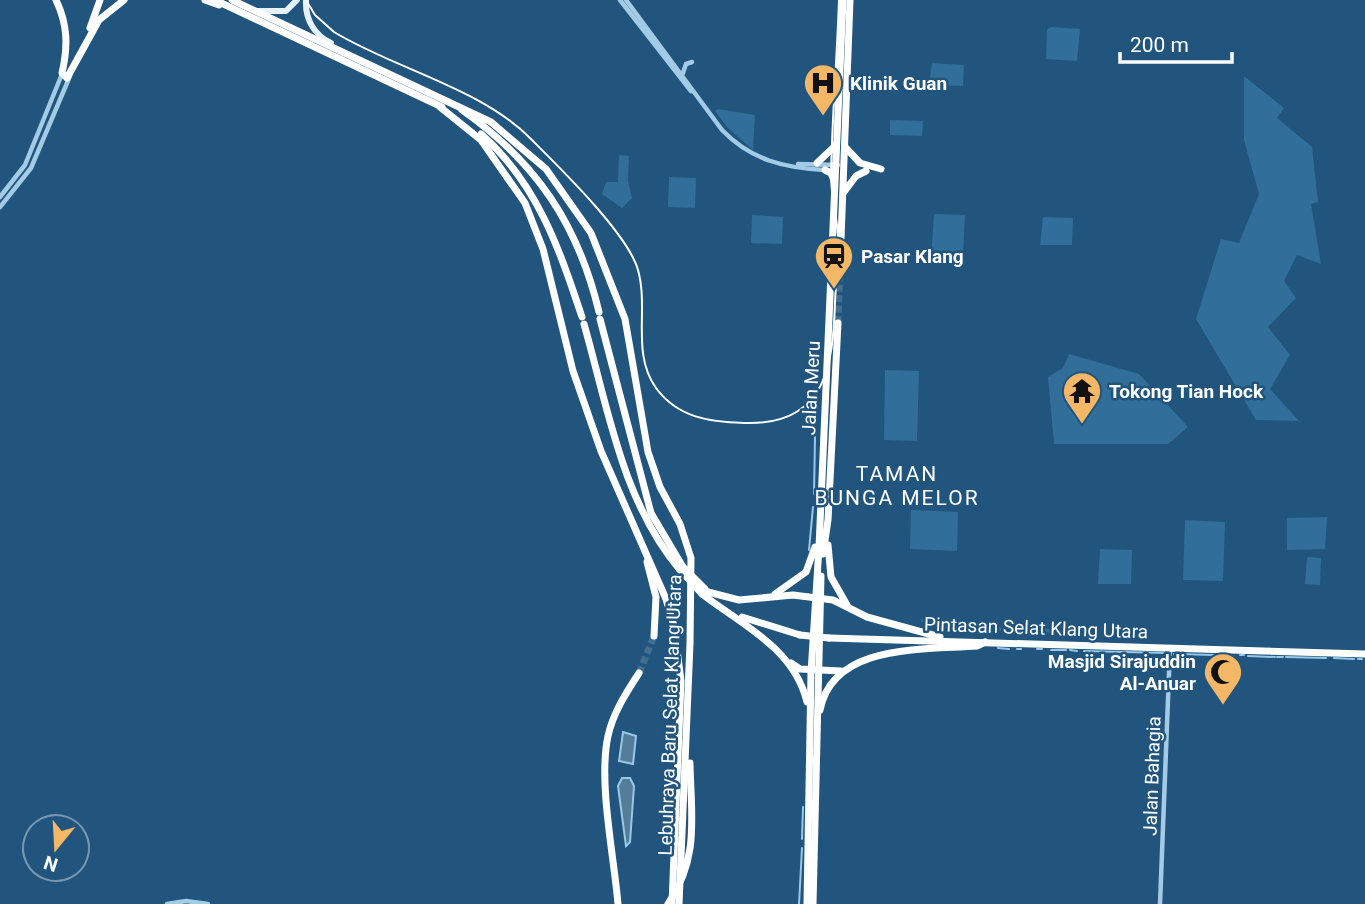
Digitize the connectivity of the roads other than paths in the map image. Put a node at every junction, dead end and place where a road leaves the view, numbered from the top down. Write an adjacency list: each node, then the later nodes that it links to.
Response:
1 (56, 0): 20 (highway)
2 (100, 0): 16 (highway)
3 (124, 0): 16 (highway)
4 (205, 0): 13 (highway)
5 (215, 0): 13 (highway, Lebuhraya Baru Selat Klang Utara)
6 (239, 0): 14 (highway)
7 (620, 0): 22 (street)
8 (626, 0): 21 (street)
9 (843, 0): 19 (highway, Jalan Meru)
10 (850, 0): 15 (highway, Jalan Meru)
11 (297, 1): 12 (main road); 14 (main road)
12 (306, 2): 17 (main road)
13 (233, 4): 14 (highway, Lebuhraya Baru Selat Klang Utara); 24 (highway, Lebuhraya Baru Selat Klang Utara)
14 (255, 10): 17 (highway, Lebuhraya Baru Selat Klang Utara)
15 (850, 14): 19 (highway); 25 (highway, Jalan Meru)
16 (85, 46): 20 (highway)
17 (361, 60): 23 (highway, Lebuhraya Baru Selat Klang Utara)
18 (692, 62): 21 (street)
19 (839, 68): 26 (highway, Jalan Meru)
20 (66, 75): 35 (street); 36 (street)
21 (684, 78): 22 (street)
22 (695, 94): 28 (street)
23 (453, 104): 41 (highway, Lebuhraya Baru Selat Klang Utara); 57 (highway, Lebuhraya Baru Selat Klang Utara)
24 (440, 107): 40 (highway, Lebuhraya Baru Selat Klang Utara); 41 (highway, Lebuhraya Baru Selat Klang Utara)
25 (846, 127): 29 (highway, Jalan Meru); 30 (highway)
26 (836, 144): 27 (highway); 29 (highway, Jalan Meru)
27 (817, 163): 28 (street); 29 (street)
28 (790, 165): 31 (street)
29 (840, 168): 31 (street); 33 (highway, Jalan Meru); 34 (highway, Jalan Meru)
30 (881, 169)
31 (825, 170): 33 (highway)
32 (866, 171): 34 (highway)
33 (834, 181): 39 (highway, Jalan Meru)
34 (843, 196): 37 (highway, Jalan Meru)
35 (0, 197)
36 (0, 207)
37 (840, 266)
38 (838, 323): 39 (highway, Jalan Meru)
39 (825, 517): 43 (highway); 44 (highway, Jalan Meru); 46 (highway)
40 (631, 519): 48 (highway); 62 (highway, Lebuhraya Baru Selat Klang Utara)
41 (682, 568): 42 (highway, bridge)
42 (705, 592): 43 (highway); 45 (highway); 47 (highway)
43 (765, 598): 44 (highway)
44 (817, 598): 46 (highway); 53 (highway, Jalan Meru)
45 (714, 603): 47 (highway, Pintasan Selat Klang Utara); 51 (highway)
46 (852, 610): 49 (highway)
47 (749, 620): 49 (highway, Pintasan Selat Klang Utara, bridge)
48 (654, 636)
49 (985, 641): 50 (highway, Pintasan Selat Klang Utara); 54 (highway)
50 (1170, 648): 52 (highway, Pintasan Selat Klang Utara); 66 (street, Jalan Bahagia)
51 (779, 652): 53 (highway); 56 (highway)
52 (1365, 654)
53 (814, 669): 54 (highway); 56 (highway, Jalan Meru); 58 (highway, Jalan Meru)
54 (841, 671): 58 (highway)
55 (639, 673): 61 (highway)
56 (810, 716): 64 (highway, Jalan Meru)
57 (687, 730): 62 (highway, bridge); 63 (highway, Lebuhraya Baru Selat Klang Utara)
58 (816, 730): 65 (highway, Jalan Meru)
59 (167, 904): 60 (street)
60 (208, 904)
61 (618, 904)
62 (670, 904)
63 (679, 904)
64 (807, 904)
65 (813, 904)
66 (1160, 904)

